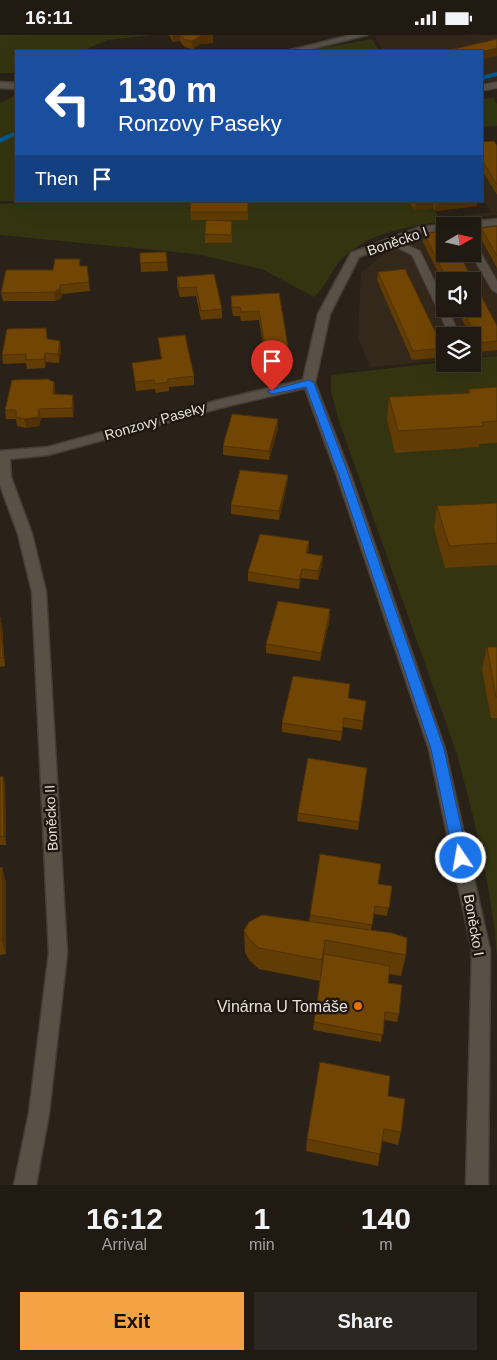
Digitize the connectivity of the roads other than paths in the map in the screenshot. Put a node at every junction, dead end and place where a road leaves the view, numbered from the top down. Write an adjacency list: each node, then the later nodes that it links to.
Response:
1 (363, 35): 2 (street)
2 (296, 50)
3 (0, 85): 5 (street)
4 (497, 85): 6 (lane)
5 (15, 86)
6 (483, 88)
7 (497, 222): 8 (street)
8 (481, 224)
9 (436, 228): 10 (street, Boněcko I)
10 (392, 241): 13 (lane); 14 (street, Boněcko I)
11 (481, 262): 12 (lane)
12 (497, 290)
13 (451, 327)
14 (309, 383): 15 (street, Ronzovy Paseky); 17 (street, Boněcko I)
15 (1, 455): 16 (street, Boněcko II)
16 (25, 1185)
17 (477, 1185)

